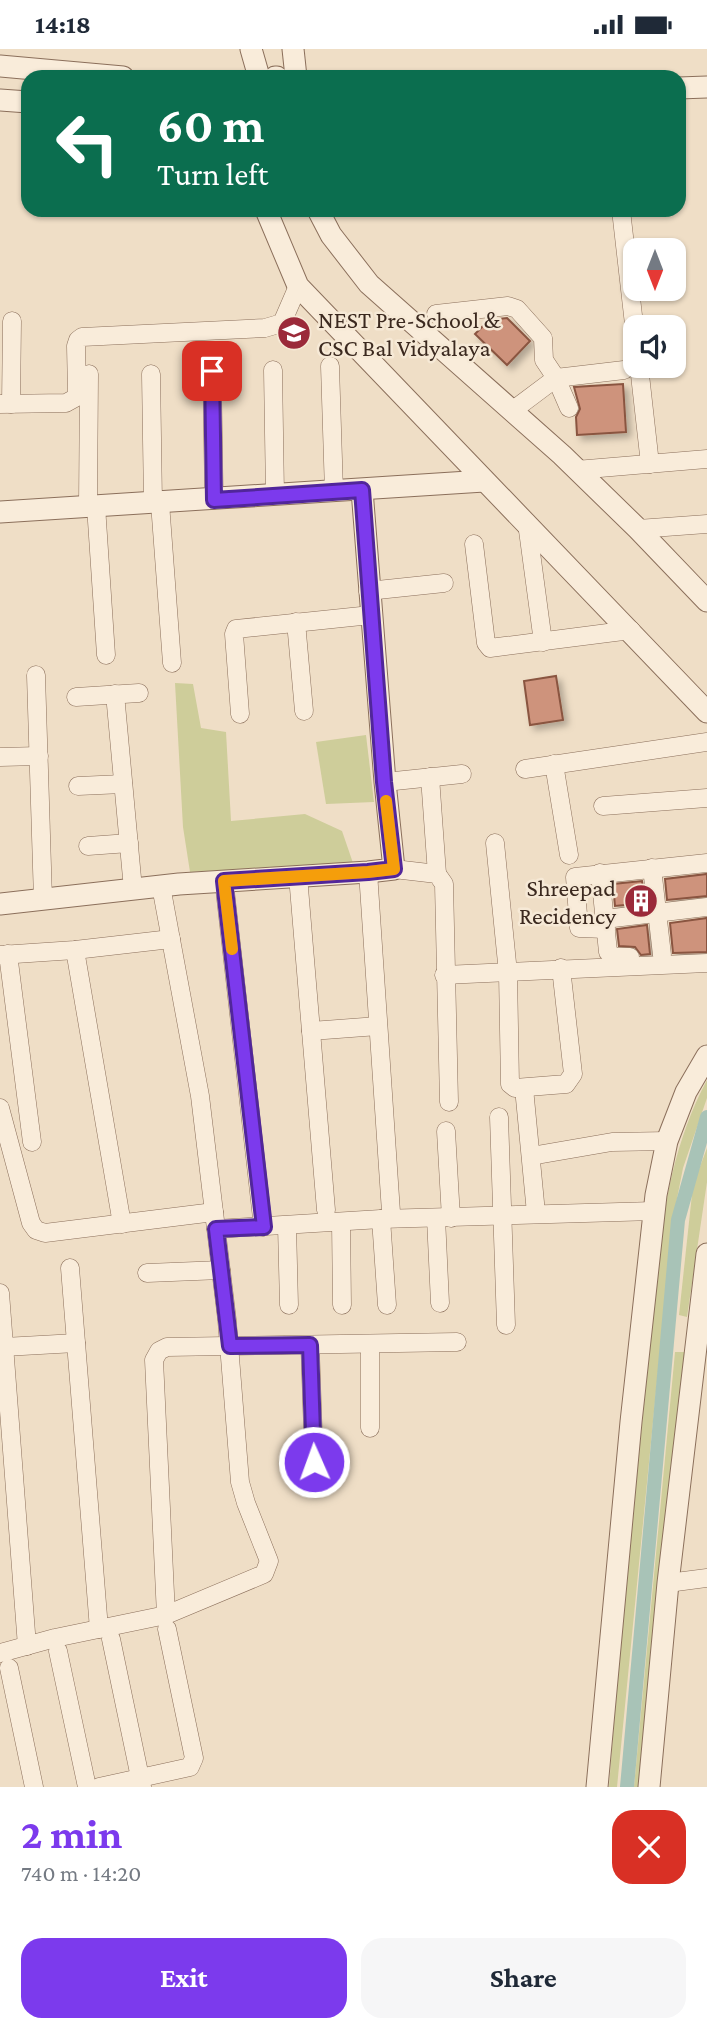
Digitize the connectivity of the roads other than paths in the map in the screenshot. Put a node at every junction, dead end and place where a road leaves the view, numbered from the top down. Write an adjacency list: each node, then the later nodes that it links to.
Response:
1 (251, 49): 5 (street)
2 (293, 49): 6 (street)
3 (0, 66): 4 (street)
4 (45, 70)
5 (257, 70)
6 (295, 70)
7 (707, 87): 8 (street)
8 (686, 88)
9 (0, 100): 10 (street)
10 (21, 102)
11 (269, 217): 14 (street)
12 (322, 217): 28 (street)
13 (622, 217): 16 (street)
14 (298, 286): 26 (street); 32 (street)
15 (436, 314): 24 (street)
16 (633, 315)
17 (12, 321): 26 (street)
18 (330, 366): 34 (street)
19 (623, 369): 24 (street)
20 (273, 370): 35 (street)
21 (212, 371): 36 (street)
22 (89, 374): 38 (street)
23 (151, 374): 37 (street)
24 (556, 378): 27 (street); 28 (street)
25 (634, 378): 30 (street)
26 (6, 404)
27 (569, 408)
28 (512, 411): 31 (street)
29 (707, 459): 30 (street)
30 (650, 464): 31 (street)
31 (576, 470): 42 (street)
32 (484, 481): 33 (street); 40 (street)
33 (362, 490): 34 (street); 45 (street)
34 (334, 492): 35 (street)
35 (275, 495): 36 (street)
36 (214, 500): 37 (street)
37 (157, 503): 38 (street); 52 (street)
38 (92, 506): 39 (street); 51 (street)
39 (0, 512)
40 (527, 523): 49 (street); 50 (street)
41 (707, 524): 42 (street)
42 (638, 529): 46 (street)
43 (474, 544): 50 (street)
44 (444, 583): 45 (street)
45 (368, 591): 47 (street)
46 (707, 601)
47 (371, 615): 48 (street); 67 (street)
48 (296, 622): 57 (street); 59 (street)
49 (631, 630): 50 (street); 58 (street)
50 (543, 642)
51 (106, 655)
52 (172, 663)
53 (36, 675): 61 (street)
54 (139, 693): 55 (street)
55 (115, 694): 56 (street); 68 (street)
56 (76, 697)
57 (303, 711)
58 (707, 712)
59 (240, 714)
60 (707, 742): 63 (street)
61 (39, 756): 62 (street); 86 (street)
62 (0, 757)
63 (554, 764): 64 (street); 75 (street)
64 (525, 769)
65 (462, 774): 66 (street)
66 (430, 778): 67 (street); 81 (street)
67 (384, 782): 78 (street)
68 (123, 784): 69 (street); 72 (street)
69 (78, 786)
70 (707, 798): 71 (street)
71 (603, 807)
72 (129, 843): 74 (street); 85 (street)
73 (495, 843): 98 (street)
74 (88, 846)
75 (569, 855)
76 (707, 864): 77 (street)
77 (652, 868): 80 (street); 89 (street)
78 (394, 869): 79 (street); 81 (street)
79 (368, 872): 82 (street); 100 (street)
80 (600, 873): 90 (street); 90 (street)
81 (437, 874): 99 (street)
82 (298, 876): 83 (street); 101 (street)
83 (224, 881): 84 (street); 121 (street)
84 (162, 886): 85 (street); 91 (street)
85 (133, 889): 86 (street)
86 (43, 899): 87 (street)
87 (0, 904)
88 (707, 907): 89 (street)
89 (657, 913): 90 (street); 95 (street)
90 (605, 924): 95 (street)
91 (171, 939): 92 (street); 117 (street)
92 (75, 950): 94 (street); 119 (street)
93 (707, 952): 95 (street)
94 (4, 955): 109 (street)
95 (662, 955)
96 (707, 963): 97 (street)
97 (561, 968): 98 (street); 103 (street)
98 (508, 973): 99 (street); 103 (street)
99 (444, 975): 104 (street)
100 (378, 1026): 101 (street); 114 (street)
101 (311, 1031): 111 (street)
102 (707, 1056): 108 (street)
103 (524, 1088): 110 (street)
104 (449, 1102)
105 (0, 1108): 119 (street)
106 (499, 1117): 115 (street)
107 (446, 1131): 116 (street)
108 (667, 1141): 110 (street); 112 (street)
109 (32, 1142)
110 (531, 1156): 113 (street)
111 (326, 1209)
112 (654, 1211): 113 (street); 152 (street)
113 (536, 1213): 115 (street)
114 (386, 1215): 116 (street); 118 (street); 130 (street)
115 (500, 1215): 116 (street); 131 (street)
116 (444, 1218): 127 (street)
117 (215, 1220): 119 (street); 121 (street); 124 (street)
118 (341, 1222): 120 (street); 129 (street)
119 (122, 1224)
120 (287, 1226): 121 (street); 128 (street)
121 (264, 1227)
122 (707, 1254): 138 (street)
123 (70, 1268): 133 (street)
124 (222, 1270): 125 (street); 136 (street)
125 (147, 1273)
126 (0, 1293): 137 (street)
127 (440, 1303)
128 (289, 1305)
129 (342, 1305)
130 (387, 1305)
131 (506, 1325)
132 (457, 1342): 134 (street)
133 (76, 1343): 137 (street); 144 (street)
134 (370, 1344): 135 (street); 139 (street)
135 (310, 1345): 136 (street); 140 (street)
136 (230, 1346): 143 (street); 143 (street)
137 (4, 1347): 145 (street)
138 (699, 1373): 142 (street)
139 (370, 1428)
140 (314, 1462)
141 (707, 1578): 142 (street)
142 (668, 1583): 153 (street)
143 (167, 1622): 144 (street); 148 (street)
144 (105, 1634): 145 (street); 148 (street)
145 (27, 1646): 147 (street)
146 (58, 1651): 150 (street)
147 (5, 1661): 149 (street)
148 (141, 1782): 151 (street)
149 (34, 1787)
150 (87, 1787)
151 (99, 1787)
152 (597, 1787)
153 (649, 1787)

